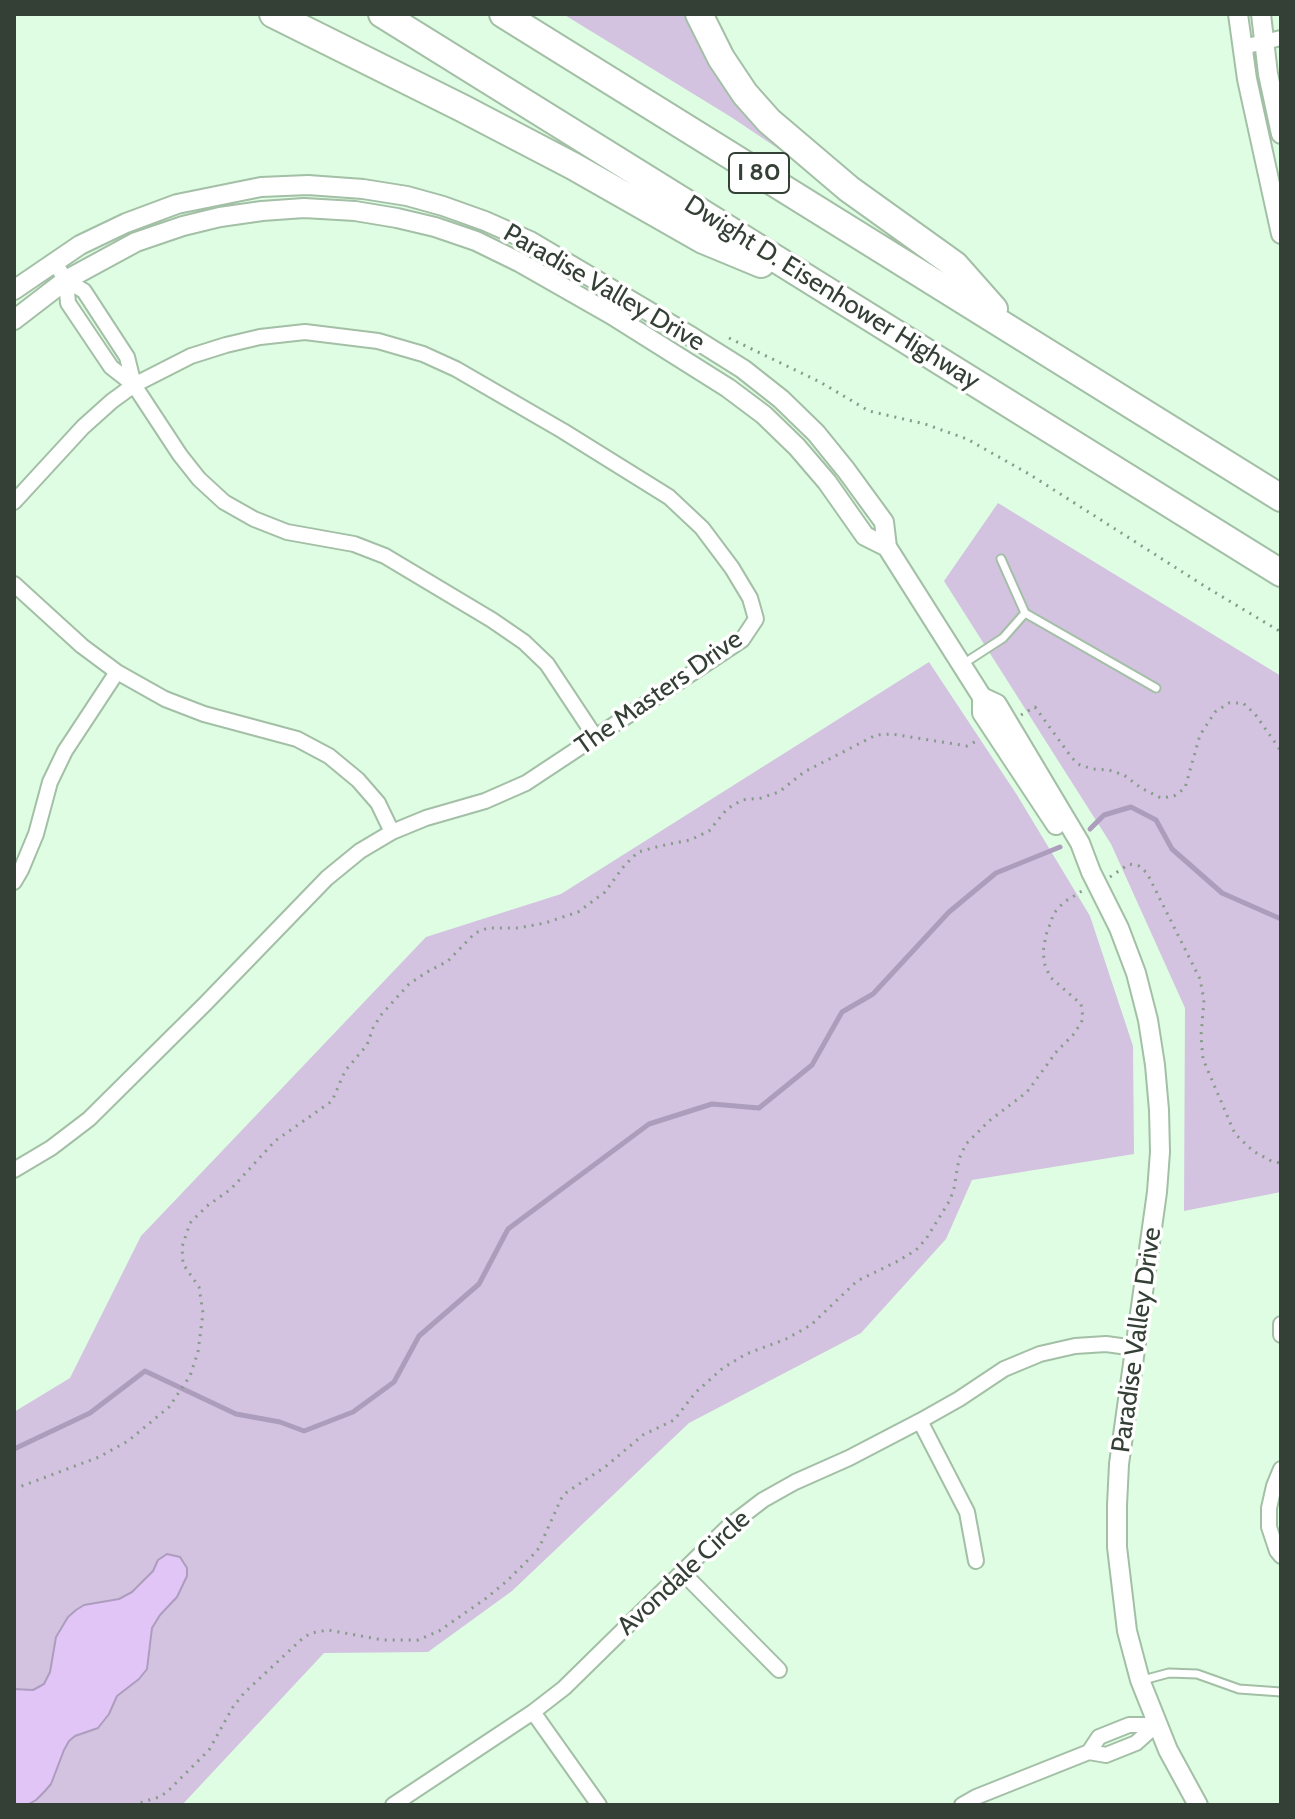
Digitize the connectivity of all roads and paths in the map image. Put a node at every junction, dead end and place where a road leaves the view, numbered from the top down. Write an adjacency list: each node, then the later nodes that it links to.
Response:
1 (273, 14): 14 (highway)
2 (382, 14): 14 (highway, Dwight D. Eisenhower Highway / I 80)
3 (503, 14): 16 (highway, I 80)
4 (699, 14): 16 (highway)
5 (1238, 14): 8 (street)
6 (1261, 14): 7 (street)
7 (1273, 40): 8 (street); 9 (street)
8 (1243, 47): 10 (street)
9 (1281, 134)
10 (1281, 234)
11 (54, 262): 12 (street); 13 (street, Paradise Valley Drive); 21 (street, Paradise Valley Drive)
12 (66, 280): 15 (street, Paradise Valley Drive); 18 (street); 21 (street, Paradise Valley Drive)
13 (14, 290)
14 (836, 295): 23 (highway, Dwight D. Eisenhower Highway / I 80)
15 (14, 320)
16 (1015, 332): 19 (highway, I 80)
17 (726, 336): 26 (path)
18 (134, 385): 20 (street); 31 (street); 31 (street, The Masters Drive)
19 (1281, 498)
20 (14, 502)
21 (887, 547): 27 (street, Paradise Valley Drive)
22 (1001, 559): 25 (lane)
23 (1281, 573)
24 (14, 584): 28 (street)
25 (1025, 613): 27 (lane); 29 (lane)
26 (1281, 632)
27 (962, 665): 36 (street, Paradise Valley Drive)
28 (117, 672): 34 (street); 37 (street)
29 (1156, 688)
30 (1015, 719): 33 (path)
31 (596, 738): 34 (street, The Masters Drive)
32 (982, 738): 45 (path)
33 (1281, 751)
34 (392, 832): 39 (street, The Masters Drive)
35 (1110, 877): 38 (path)
36 (1088, 880): 42 (street, Paradise Valley Drive); 54 (path)
37 (14, 882)
38 (1281, 1163)
39 (14, 1170)
40 (1281, 1324): 41 (street)
41 (1281, 1335)
42 (1135, 1348): 43 (street, Avondale Circle); 50 (street, Paradise Valley Drive)
43 (920, 1421): 47 (street); 48 (street, Avondale Circle)
44 (1281, 1469): 46 (street)
45 (14, 1489)
46 (1281, 1556)
47 (976, 1561)
48 (682, 1572): 49 (street); 52 (street, Avondale Circle)
49 (779, 1670)
50 (1140, 1680): 51 (lane); 53 (street, Paradise Valley Drive)
51 (1281, 1692)
52 (533, 1712): 55 (street, Avondale Circle); 56 (street)
53 (1156, 1725): 57 (street); 58 (street, Paradise Valley Drive)
54 (133, 1805)
55 (393, 1805)
56 (599, 1805)
57 (962, 1805)
58 (1198, 1805)

